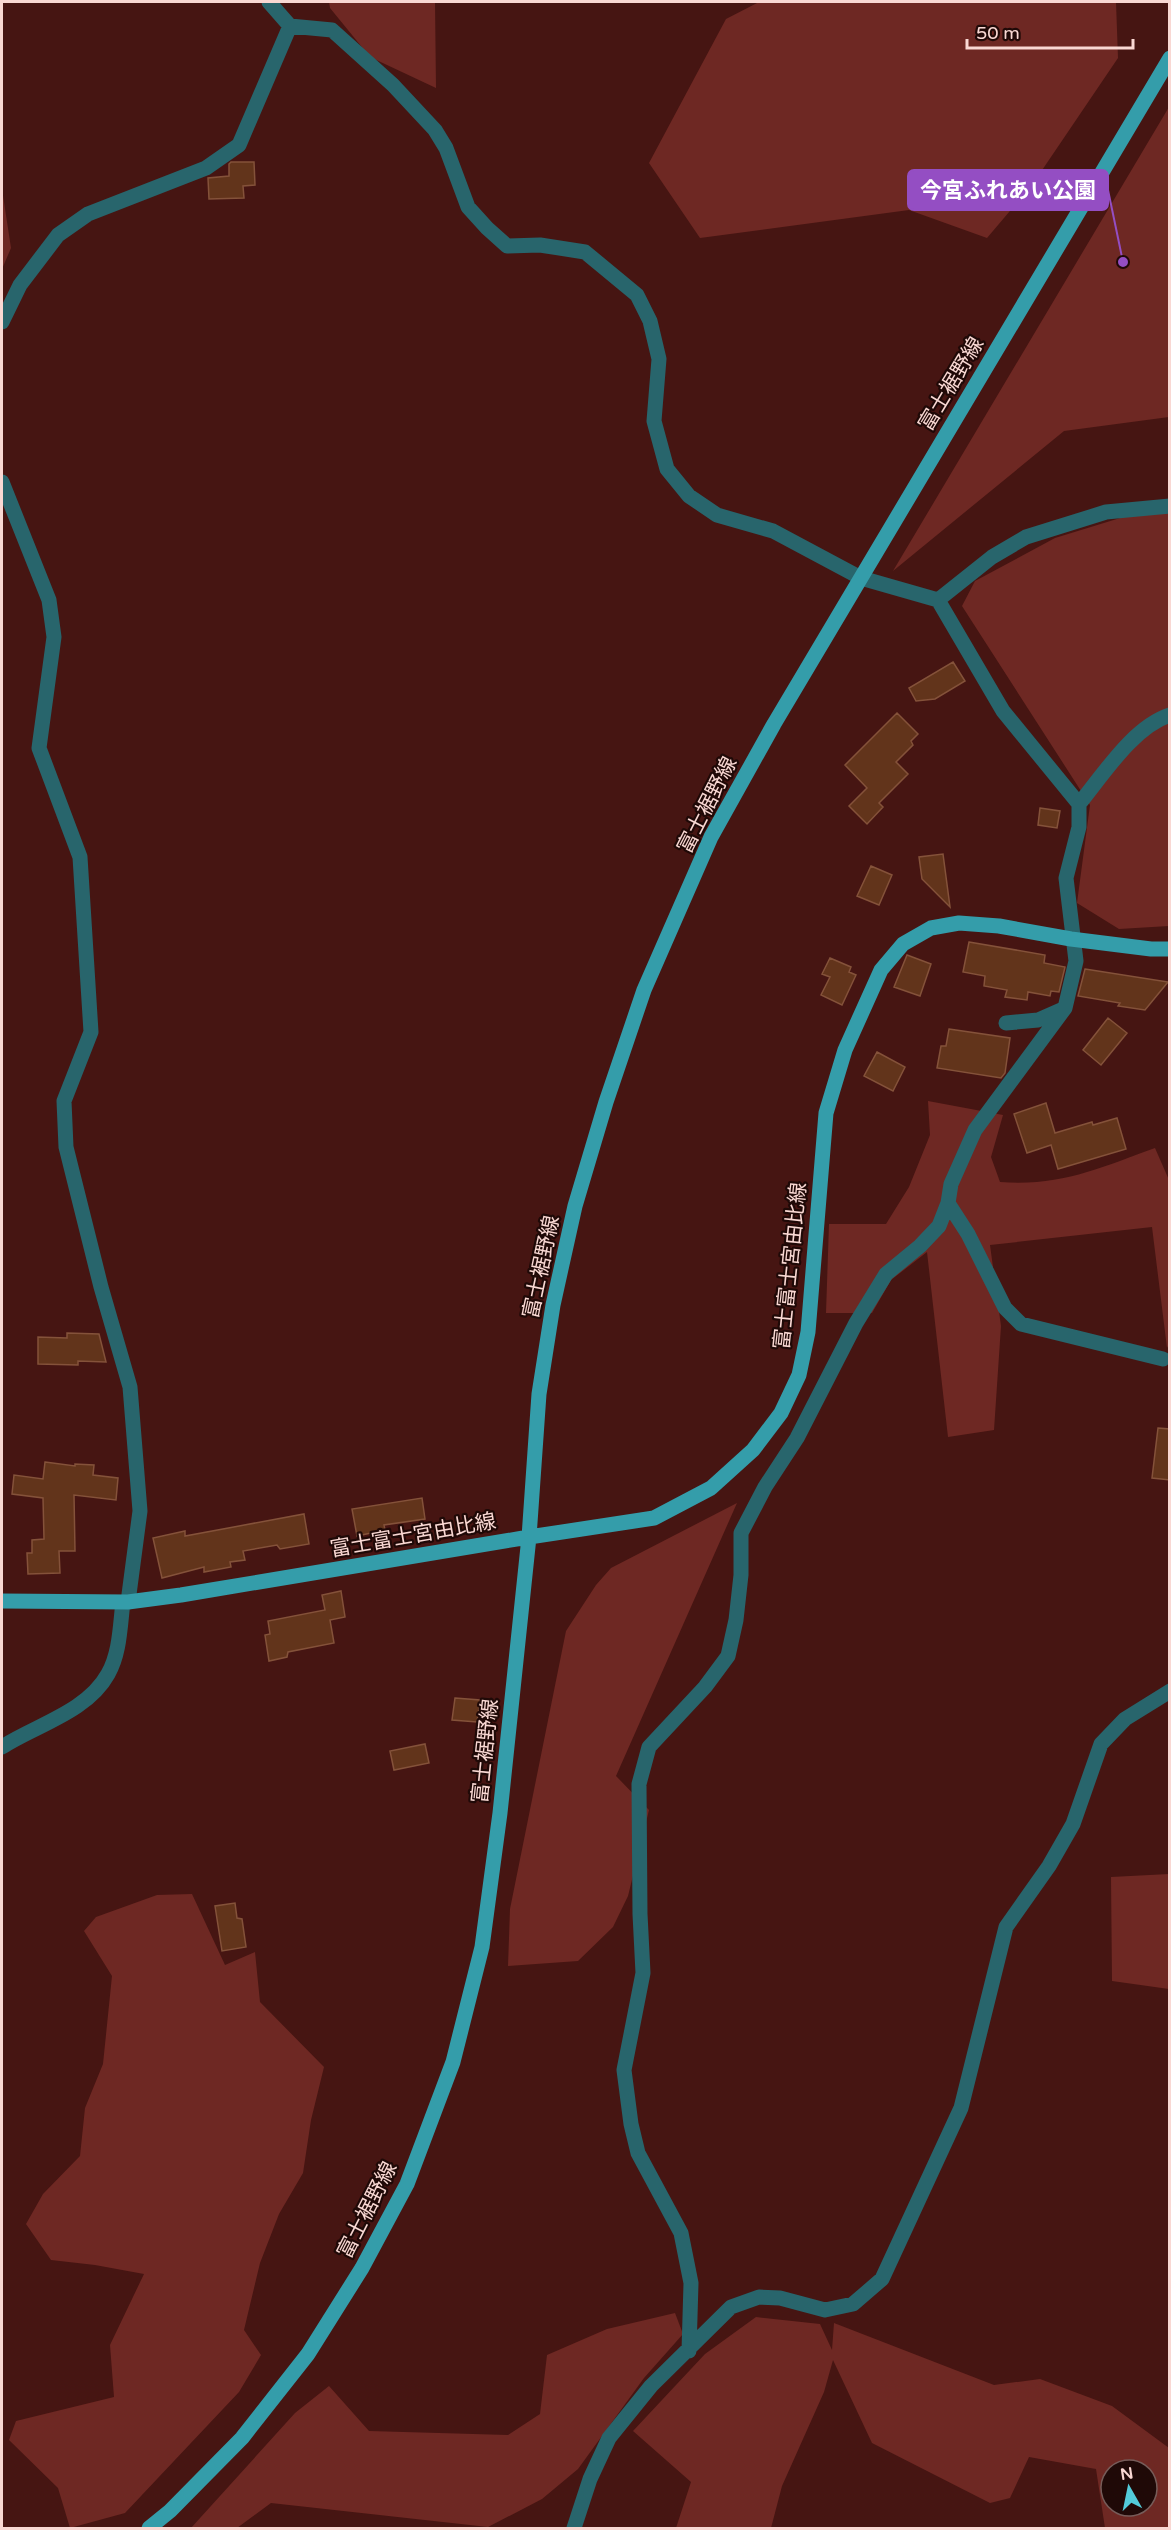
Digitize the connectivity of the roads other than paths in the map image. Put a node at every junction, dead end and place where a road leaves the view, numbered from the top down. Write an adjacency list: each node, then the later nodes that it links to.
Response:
1 (269, 2): 2 (street)
2 (290, 26): 4 (street); 7 (street)
3 (1170, 58): 7 (main road, 富士裾野線)
4 (2, 322)
5 (2, 482): 19 (street)
6 (1170, 506): 8 (street)
7 (861, 578): 8 (street); 17 (main road, 富士裾野線)
8 (938, 600): 10 (street)
9 (1170, 716): 10 (street)
10 (1079, 804): 11 (street)
11 (1071, 939): 12 (main road, 富士富士宮由比線); 13 (street); 17 (main road, 富士富士宮由比線)
12 (1170, 949)
13 (1065, 1008): 14 (street); 15 (street)
14 (1006, 1023)
15 (948, 1203): 16 (street); 22 (street)
16 (1163, 1359)
17 (529, 1537): 19 (main road, 富士富士宮由比線); 23 (main road, 富士裾野線)
18 (2, 1601): 19 (main road, 富士富士宮由比線)
19 (126, 1602): 21 (street)
20 (1170, 1691): 22 (street)
21 (2, 1747)
22 (689, 2351): 24 (street)
23 (149, 2529)
24 (574, 2529)

